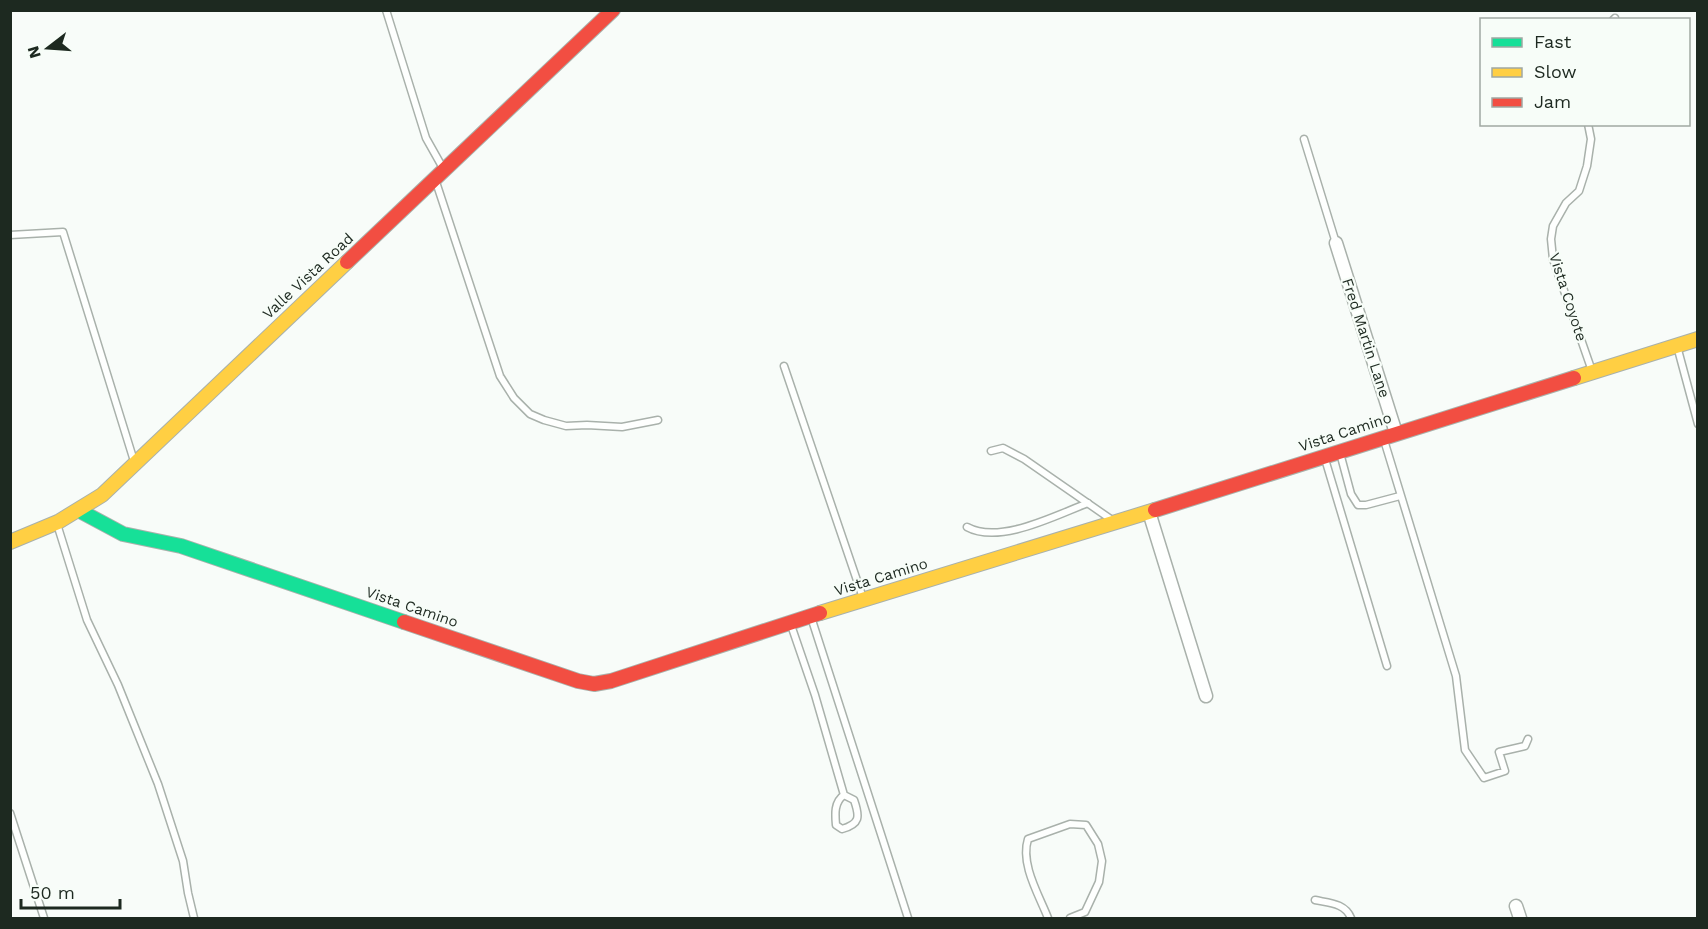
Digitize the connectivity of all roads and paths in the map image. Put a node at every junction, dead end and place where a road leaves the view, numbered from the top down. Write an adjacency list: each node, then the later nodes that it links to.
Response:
1 (386, 10): 5 (lane)
2 (613, 10): 5 (street, Valle Vista Road)
3 (1589, 126): 11 (lane, Vista Coyote)
4 (1304, 140): 7 (lane)
5 (439, 175): 12 (lane); 18 (street, Valle Vista Road)
6 (10, 235): 18 (lane)
7 (1336, 243): 14 (street, Fred Martin Lane)
8 (1698, 339): 9 (street, Vista Camino)
9 (1677, 345): 11 (street, Vista Camino); 13 (lane)
10 (784, 366): 27 (lane)
11 (1593, 372): 14 (street, Vista Camino)
12 (658, 420)
13 (1698, 424)
14 (1390, 435): 16 (street, Vista Camino); 19 (lane)
15 (991, 451): 20 (lane)
16 (1339, 451): 17 (street, Vista Camino); 19 (lane)
17 (1324, 456): 22 (street, Vista Camino); 30 (lane)
18 (135, 464): 21 (street, Valle Vista Road)
19 (1400, 496): 32 (lane)
20 (1088, 503): 23 (lane); 25 (lane)
21 (80, 512): 24 (street, Valle Vista Road); 29 (street, Vista Camino)
22 (1149, 512): 23 (street, Vista Camino); 31 (street)
23 (1115, 523): 27 (street, Vista Camino)
24 (57, 524): 26 (street, Valle Vista Road); 37 (lane)
25 (967, 527)
26 (10, 542)
27 (863, 599): 28 (street, Vista Camino)
28 (811, 616): 29 (street, Vista Camino); 38 (lane)
29 (791, 622): 33 (lane)
30 (1387, 666)
31 (1206, 696)
32 (1528, 739)
33 (844, 795): 33 (lane)
34 (10, 813): 36 (lane)
35 (1315, 900): 41 (lane)
36 (44, 918)
37 (194, 918)
38 (908, 918)
39 (1048, 918): 40 (lane)
40 (1070, 918)
41 (1351, 918)

